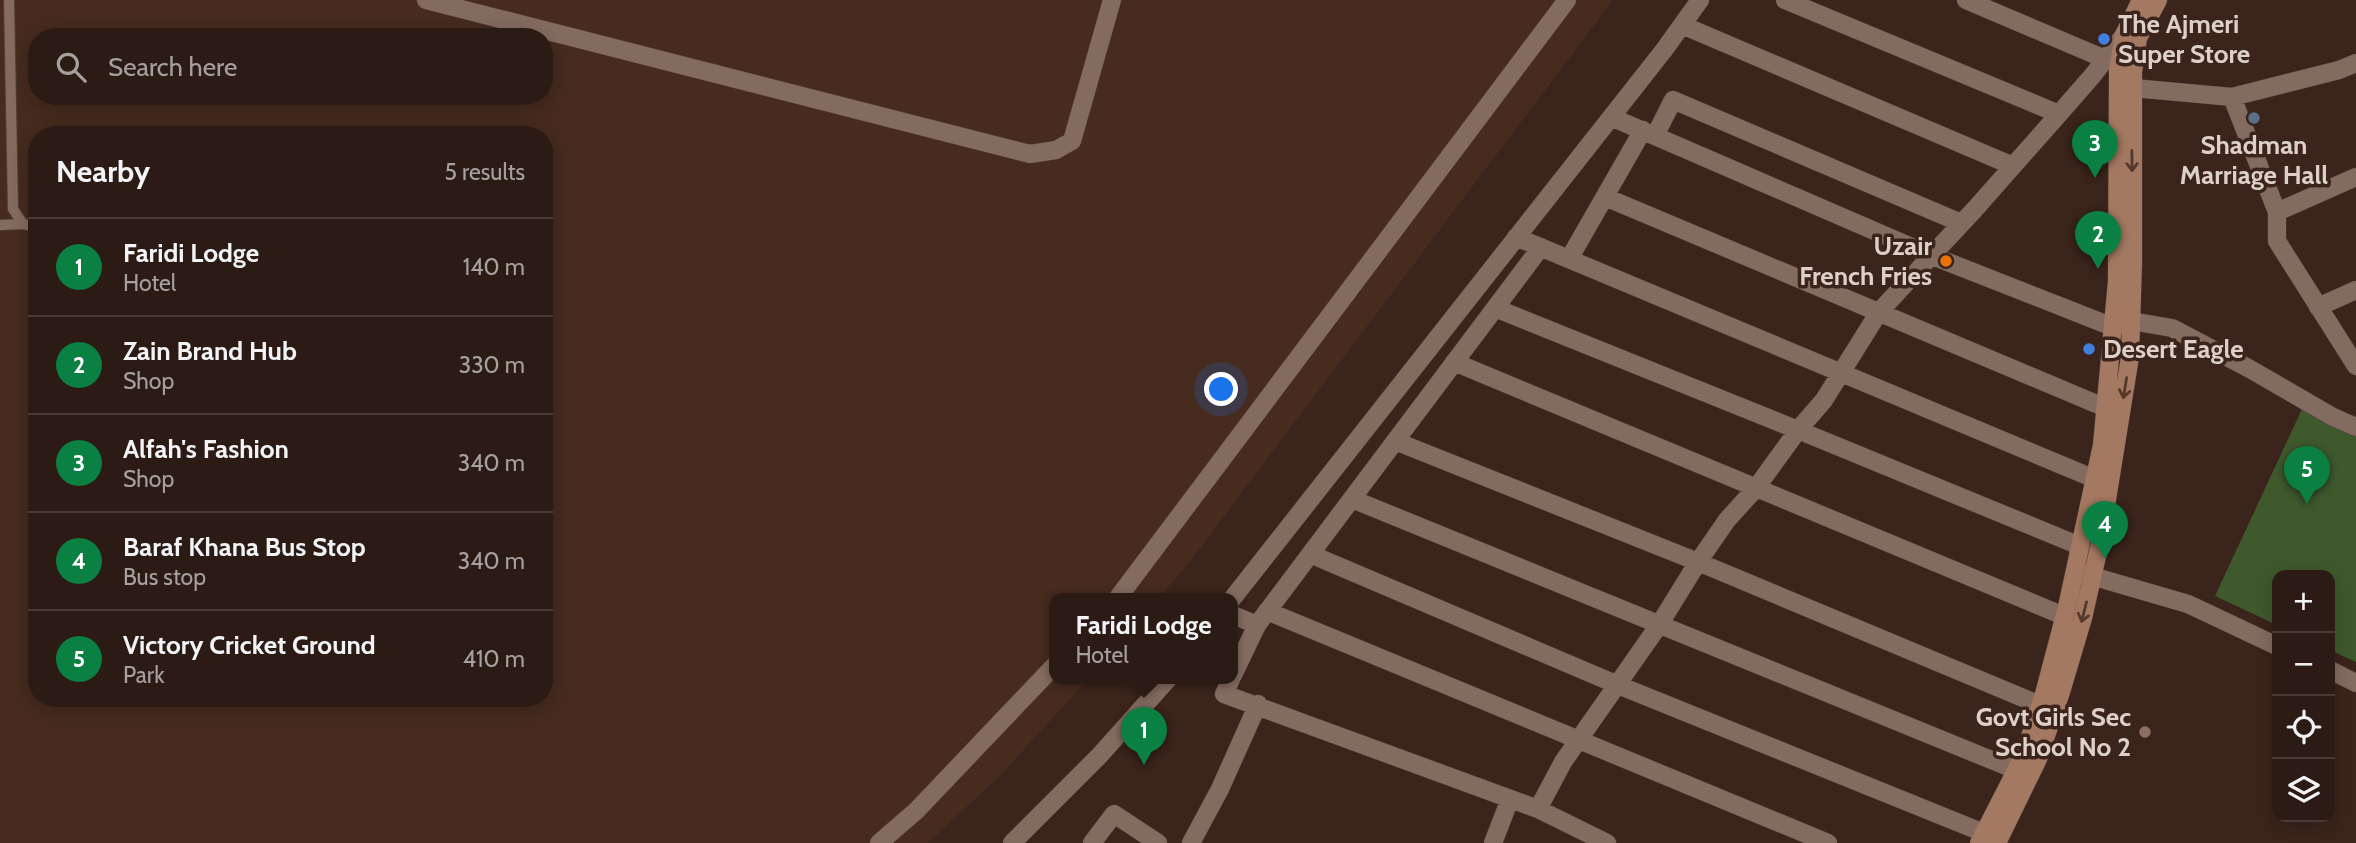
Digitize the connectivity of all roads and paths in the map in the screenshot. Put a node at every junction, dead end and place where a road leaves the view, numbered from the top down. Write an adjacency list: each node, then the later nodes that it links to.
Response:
1 (9, 0): 26 (lane)
2 (426, 0): 11 (street)
3 (1112, 0): 12 (street)
4 (1567, 0): 54 (street)
5 (1700, 0): 10 (street)
6 (1785, 0): 18 (street)
7 (1966, 0): 14 (street)
8 (2141, 0): 13 (main road)
9 (2158, 0): 16 (main road)
10 (1682, 25): 19 (street); 21 (street)
11 (536, 28)
12 (553, 32)
13 (2124, 35): 14 (street); 38 (main road)
14 (2105, 59): 18 (street)
15 (2356, 62): 17 (street)
16 (2133, 88): 17 (street); 37 (main road, one-way to 37)
17 (2232, 97): 24 (street)
18 (2059, 114): 21 (street)
19 (1611, 117): 20 (street); 29 (street)
20 (1649, 133): 23 (street); 25 (street); 31 (street)
21 (2013, 166): 25 (street)
22 (2356, 177): 24 (street)
23 (1605, 197): 32 (street); 36 (street)
24 (2277, 212): 34 (street)
25 (1961, 223): 31 (street)
26 (23, 224): 27 (lane); 28 (lane)
27 (0, 225)
28 (28, 225)
29 (1516, 237): 30 (street); 55 (street)
30 (1541, 247): 32 (street); 35 (street)
31 (1930, 255): 36 (street); 38 (street)
32 (1569, 259): 41 (street)
33 (2356, 290): 34 (street)
34 (2318, 307): 40 (street)
35 (1495, 308): 39 (street); 44 (street)
36 (1879, 312): 41 (street); 42 (street)
37 (2131, 321): 38 (street); 43 (street); 53 (main road, one-way to 53)
38 (2113, 327): 42 (main road)
39 (1454, 362): 45 (street); 47 (street)
40 (2356, 366)
41 (1842, 374): 44 (street); 46 (street)
42 (2106, 408): 46 (main road)
43 (2356, 426)
44 (1798, 430): 47 (street); 49 (street)
45 (1395, 441): 48 (street); 51 (street)
46 (2095, 479): 49 (main road)
47 (1756, 488): 51 (street); 57 (street)
48 (1352, 499): 50 (street); 59 (street)
49 (2080, 546): 52 (main road)
50 (1310, 554): 58 (street); 67 (street)
51 (1698, 562): 59 (street); 69 (street)
52 (2074, 571): 53 (street); 57 (main road)
53 (2093, 575): 60 (street); 74 (main road, one-way to 74)
54 (1122, 593)
55 (1236, 593)
56 (1238, 616): 58 (street)
57 (2064, 616): 69 (main road)
58 (1262, 618): 61 (street); 70 (street)
59 (1659, 625): 67 (street); 71 (street)
60 (2272, 644)
61 (1238, 665)
62 (1049, 671): 76 (street)
63 (2335, 672): 64 (street)
64 (2356, 683)
65 (1164, 684): 77 (street)
66 (1229, 684): 68 (street)
67 (1618, 685): 70 (street); 74 (street)
68 (1258, 704): 72 (street); 80 (street)
69 (2040, 705): 71 (main road)
70 (1578, 740): 73 (street); 82 (street)
71 (2016, 770): 74 (main road)
72 (1510, 799): 73 (street); 81 (street)
73 (1538, 809): 75 (street)
74 (1987, 840)
75 (1599, 842)
76 (879, 843)
77 (1012, 843)
78 (1092, 843): 79 (street)
79 (1158, 843)
80 (1191, 843)
81 (1493, 843)
82 (1828, 843)

